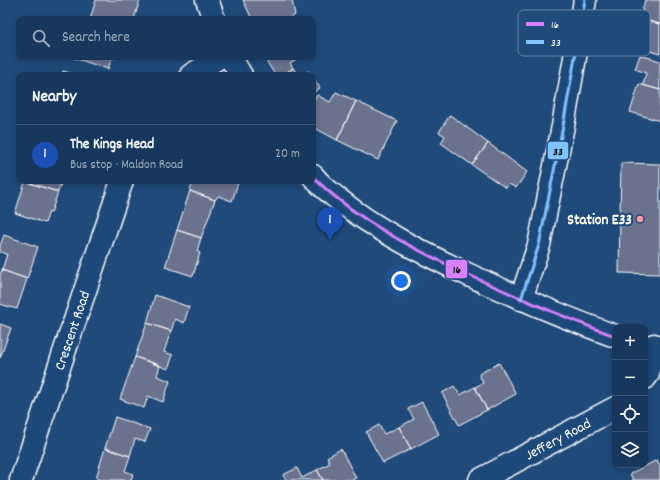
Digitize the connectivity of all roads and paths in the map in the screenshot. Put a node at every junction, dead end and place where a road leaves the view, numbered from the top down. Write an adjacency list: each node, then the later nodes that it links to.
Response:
1 (207, 0): 4 (street)
2 (585, 0): 3 (street)
3 (583, 10)
4 (213, 16)
5 (575, 56): 12 (street)
6 (215, 60): 8 (street)
7 (232, 60): 9 (street)
8 (196, 72)
9 (239, 72)
10 (316, 180): 12 (street)
11 (121, 184): 17 (street, Crescent Road)
12 (521, 299): 13 (street)
13 (612, 335)
14 (653, 344): 15 (street)
15 (648, 374)
16 (612, 410): 18 (street, Jeffery Road)
17 (21, 480)
18 (480, 480)

